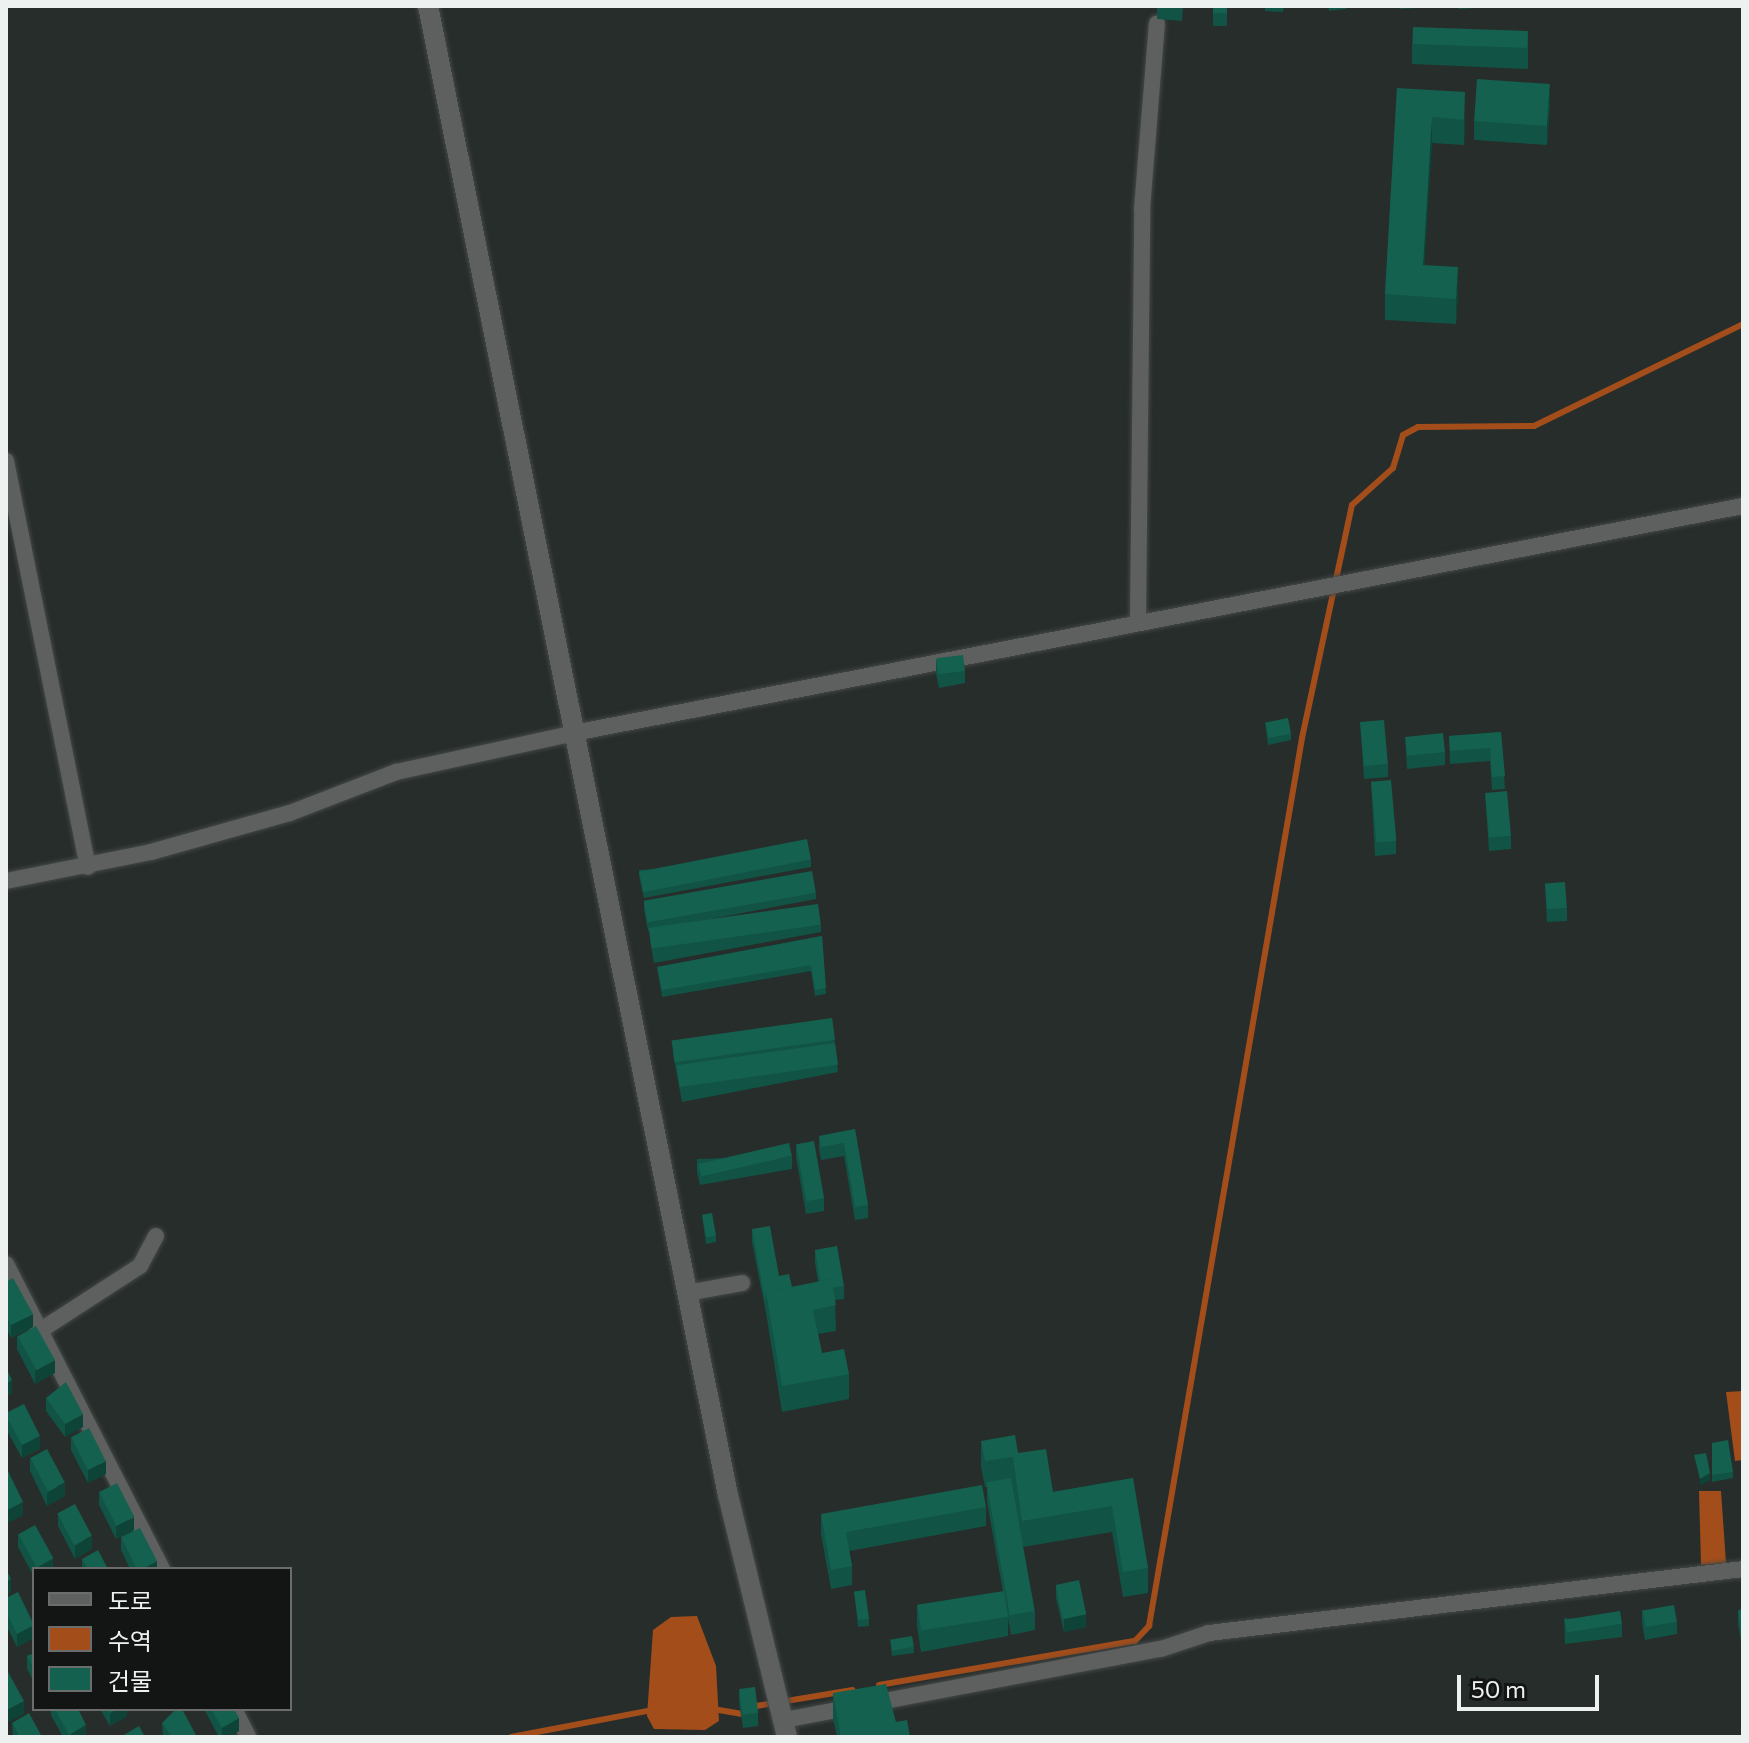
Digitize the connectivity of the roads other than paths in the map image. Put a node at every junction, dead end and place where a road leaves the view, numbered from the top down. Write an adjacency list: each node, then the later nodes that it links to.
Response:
1 (428, 6): 6 (street)
2 (1157, 24): 5 (street)
3 (6, 461): 7 (street)
4 (1743, 506): 5 (street)
5 (1138, 620): 6 (street)
6 (579, 732): 7 (street); 12 (street)
7 (88, 867): 8 (street)
8 (6, 881)
9 (156, 1236): 13 (street)
10 (6, 1264): 13 (street)
11 (742, 1283): 12 (street)
12 (687, 1293): 17 (street)
13 (41, 1330): 14 (street)
14 (161, 1567)
15 (1743, 1569): 17 (street)
16 (235, 1711): 18 (street)
17 (785, 1729)
18 (248, 1737)

